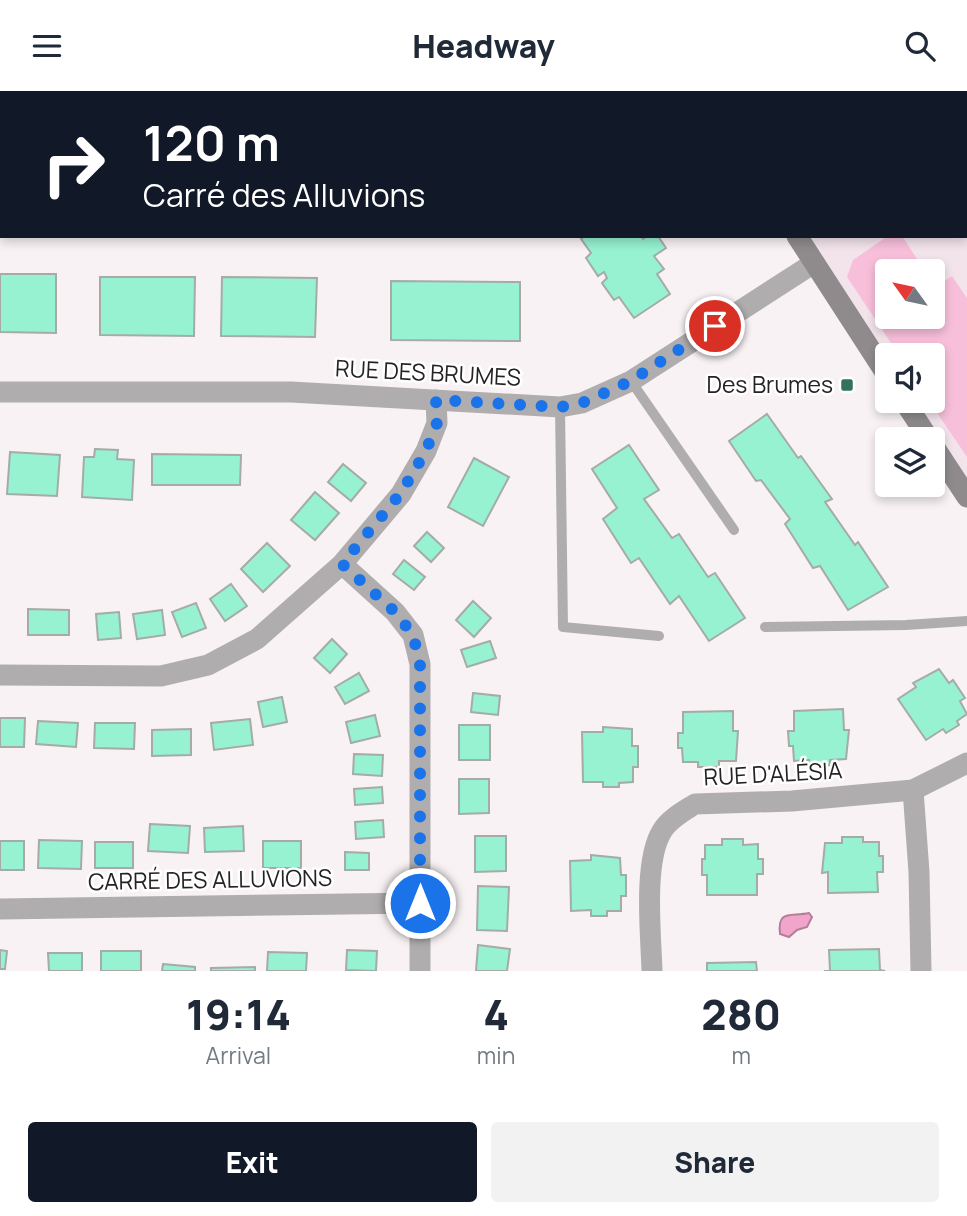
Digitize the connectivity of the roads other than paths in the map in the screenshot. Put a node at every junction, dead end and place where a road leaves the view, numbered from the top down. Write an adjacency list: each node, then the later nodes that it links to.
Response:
1 (798, 238): 2 (main road)
2 (814, 263): 3 (main road); 4 (street, RUE DES BRUMES)
3 (875, 357)
4 (631, 381): 7 (street, RUE DES BRUMES); 10 (lane)
5 (0, 392): 6 (street, RUE DES BRUMES)
6 (436, 400): 7 (street, RUE DES BRUMES); 11 (street)
7 (560, 407): 14 (lane)
8 (945, 463): 9 (main road)
9 (967, 497)
10 (734, 530)
11 (342, 564): 15 (street); 18 (street)
12 (967, 621): 13 (lane)
13 (765, 627)
14 (659, 636)
15 (0, 675)
16 (967, 762): 17 (street, RUE D'ALÉSIA)
17 (913, 790): 21 (street, RUE D'ALÉSIA); 22 (street)
18 (420, 903): 19 (street, CARRÉ DES ALLUVIONS); 20 (street)
19 (0, 909)
20 (421, 971)
21 (652, 971)
22 (921, 971)

